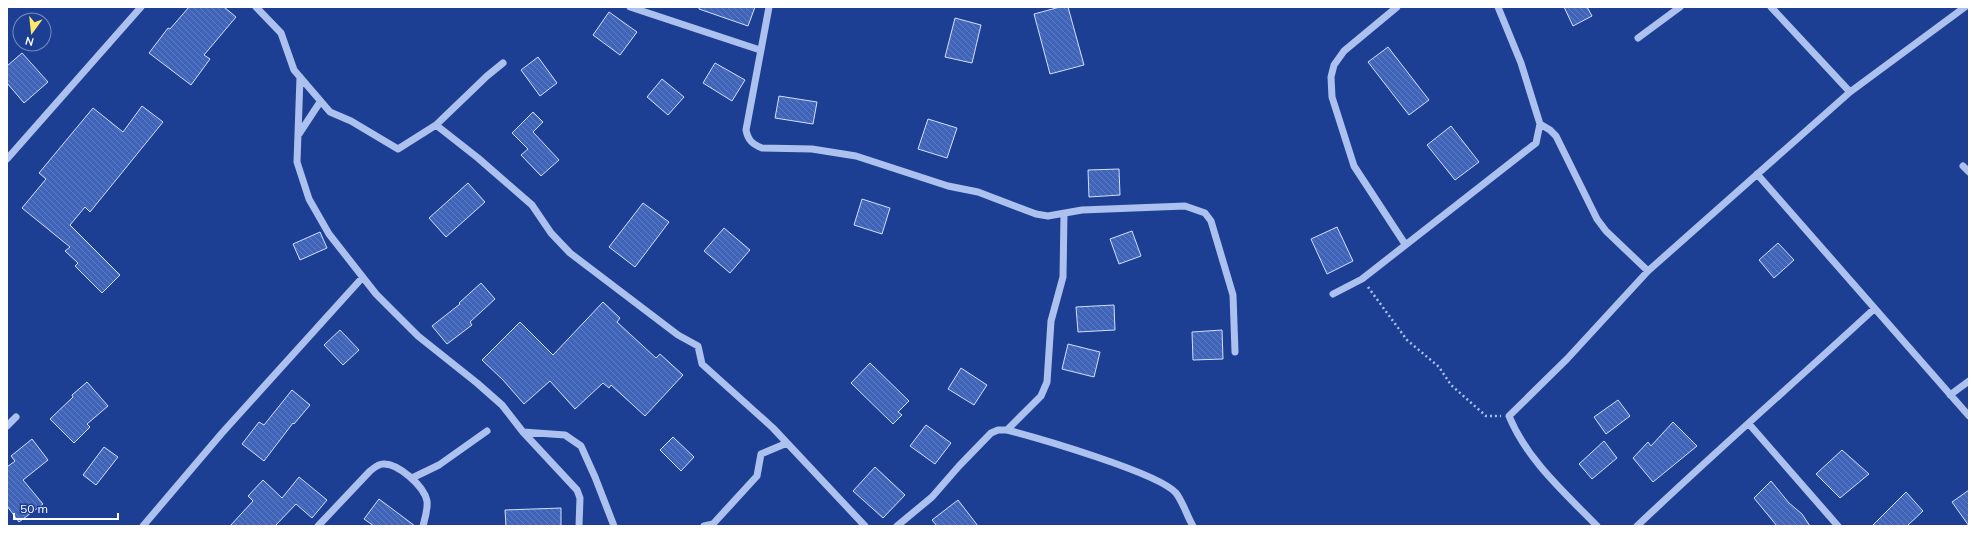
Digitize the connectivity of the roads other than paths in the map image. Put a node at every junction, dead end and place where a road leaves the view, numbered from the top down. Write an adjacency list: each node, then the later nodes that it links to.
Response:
1 (141, 7): 19 (street)
2 (256, 7): 13 (street)
3 (768, 7): 11 (street)
4 (1397, 7): 24 (street)
5 (1498, 7): 16 (street)
6 (1680, 7): 10 (street)
7 (1771, 7): 14 (street)
8 (1965, 7): 14 (street)
9 (634, 8): 11 (street)
10 (1638, 38)
11 (760, 50): 23 (street)
12 (503, 63): 17 (street)
13 (300, 77): 15 (street); 18 (street)
14 (1850, 92): 22 (street)
15 (320, 102): 17 (street); 18 (street)
16 (1540, 124): 24 (street); 25 (street)
17 (436, 125): 39 (street)
18 (299, 134): 26 (street)
19 (7, 158)
20 (1963, 166): 21 (street)
21 (1969, 172)
22 (1757, 174): 25 (street); 28 (street)
23 (1064, 214): 29 (street); 36 (street)
24 (1405, 244): 27 (street)
25 (1648, 271): 50 (street)
26 (362, 278): 38 (street); 41 (street)
27 (1333, 294)
28 (1874, 308): 31 (street); 34 (street)
29 (1235, 352)
30 (1969, 381): 31 (street)
31 (1950, 395): 32 (street)
32 (1969, 416)
33 (16, 417): 35 (street)
34 (1749, 424): 51 (street); 52 (street)
35 (7, 426)
36 (1007, 430): 48 (street); 49 (street)
37 (487, 431): 40 (street)
38 (523, 432): 44 (street); 45 (street)
39 (787, 443): 46 (street); 47 (street)
40 (412, 478): 42 (street); 43 (street)
41 (143, 526)
42 (318, 526)
43 (423, 526)
44 (578, 526)
45 (614, 526)
46 (704, 526)
47 (865, 526)
48 (897, 526)
49 (1193, 526)
50 (1596, 526)
51 (1637, 526)
52 (1838, 526)

